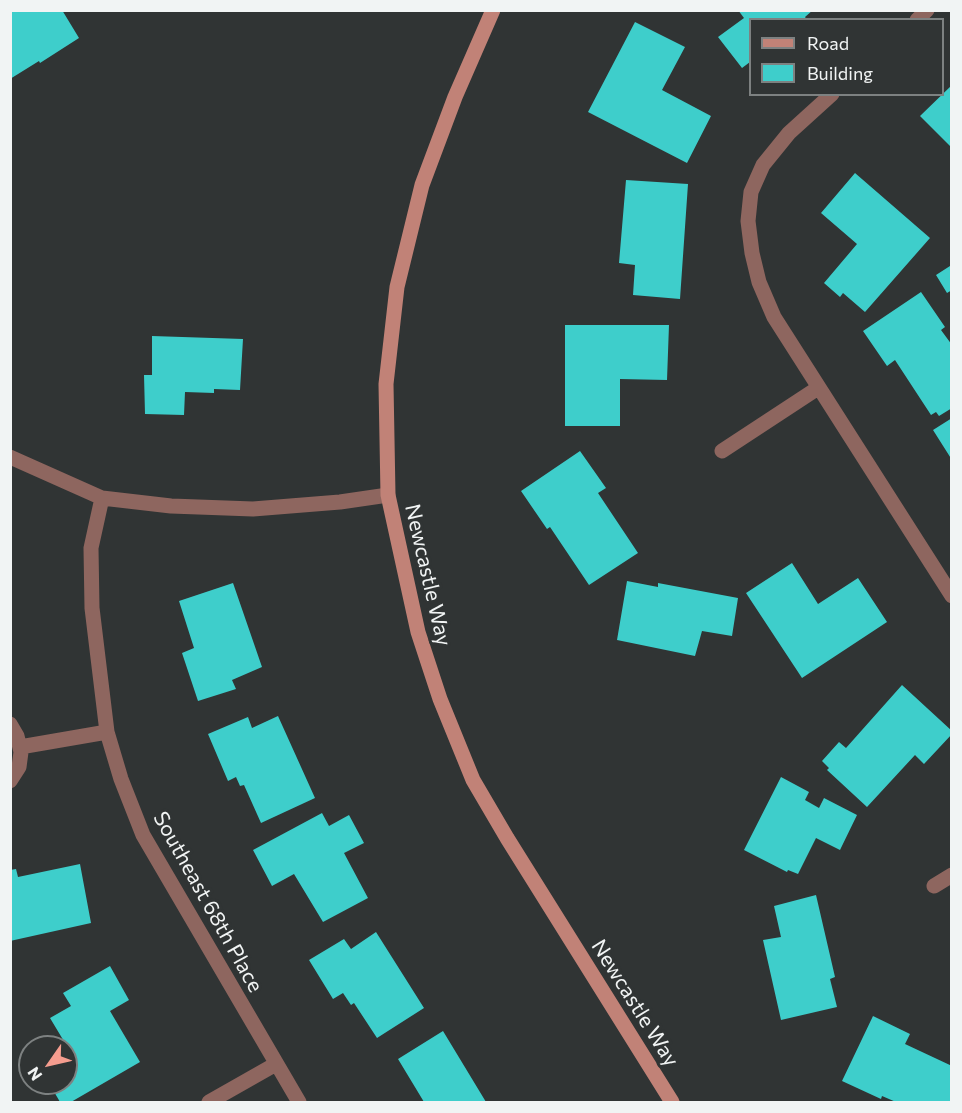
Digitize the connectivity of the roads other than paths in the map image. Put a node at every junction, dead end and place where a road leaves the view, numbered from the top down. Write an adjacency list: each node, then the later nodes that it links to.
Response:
1 (493, 10): 6 (main road, Newcastle Way)
2 (830, 96): 3 (street)
3 (818, 388): 4 (street); 8 (street)
4 (722, 451)
5 (10, 457): 7 (street)
6 (388, 495): 7 (street); 18 (main road, Newcastle Way)
7 (102, 498): 10 (street, Southeast 68th Place)
8 (951, 596)
9 (10, 724): 11 (street)
10 (107, 732): 11 (street); 15 (street, Southeast 68th Place)
11 (20, 747): 12 (street)
12 (10, 781)
13 (951, 875): 14 (street)
14 (934, 886)
15 (276, 1064): 16 (street); 17 (street, Southeast 68th Place)
16 (209, 1102)
17 (299, 1102)
18 (672, 1102)

